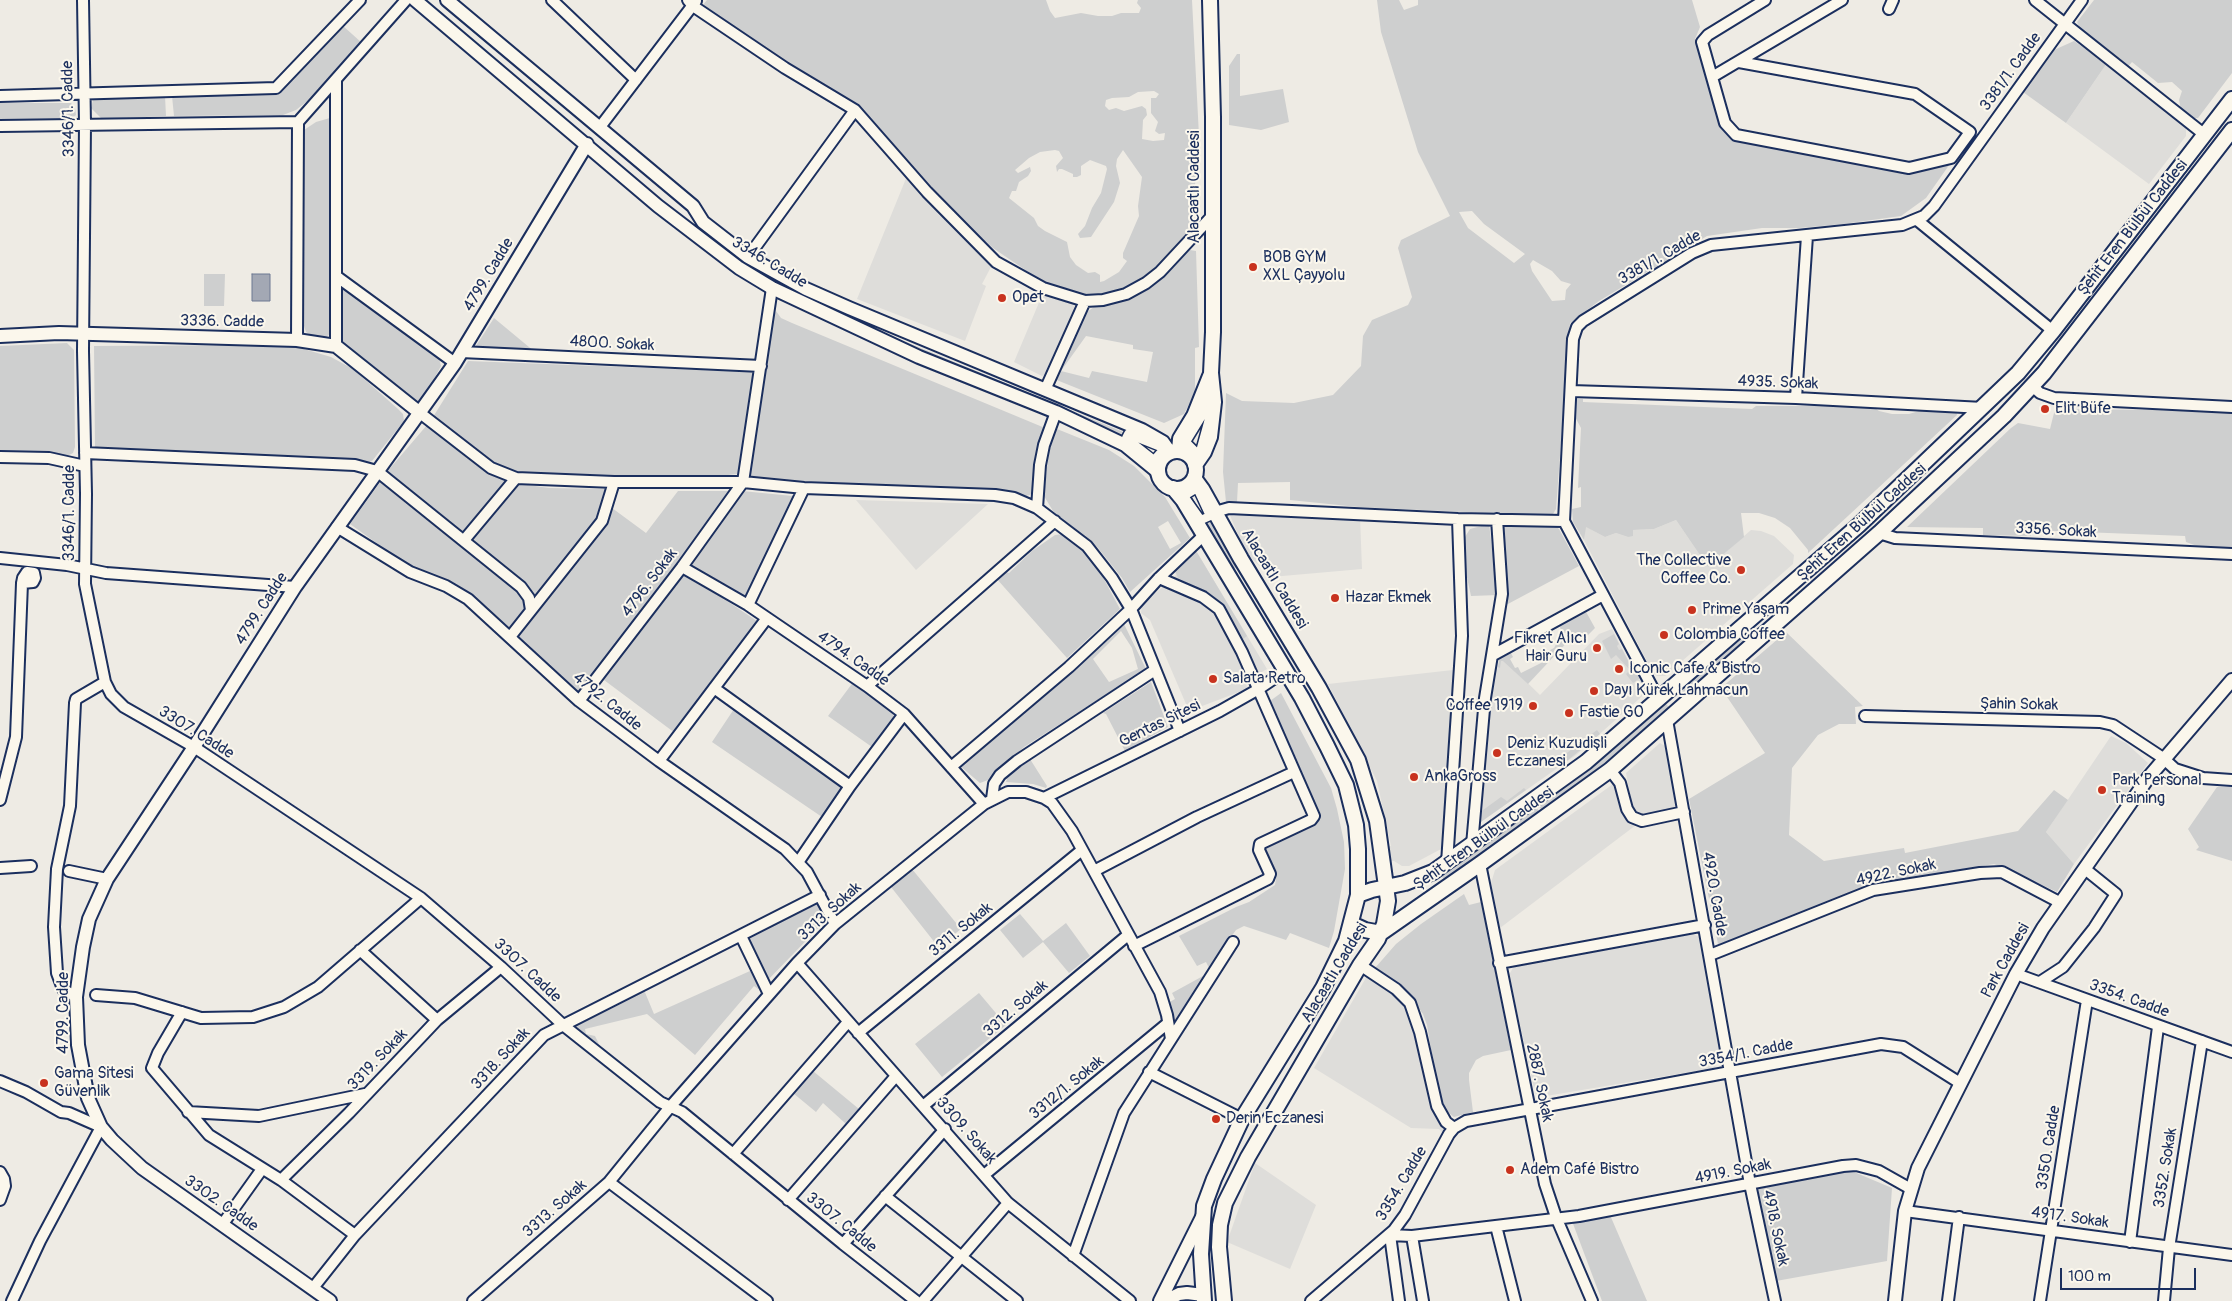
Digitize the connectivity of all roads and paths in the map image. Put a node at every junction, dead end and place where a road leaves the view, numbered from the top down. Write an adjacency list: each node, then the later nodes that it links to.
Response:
1 (83, 0): 18 (street, 3346/1. Cadde)
2 (360, 0): 18 (street)
3 (406, 0): 17 (street)
4 (415, 0): 28 (street, 3346. Cadde)
5 (447, 0): 25 (street, 3346. Cadde)
6 (552, 0): 16 (street)
7 (1210, 0): 29 (main road, Alacaatlı Caddesi)
8 (1765, 0): 15 (street)
9 (1842, 0): 14 (street)
10 (2035, 0): 13 (street)
11 (2082, 0): 13 (street, 3381/1. Cadde)
12 (692, 2): 16 (street); 21 (street)
13 (2064, 24): 27 (street); 30 (street, 3381/1. Cadde)
14 (1739, 62): 15 (street); 15 (street)
15 (1712, 77)
16 (636, 80): 25 (street)
17 (336, 81): 22 (street); 33 (street)
18 (84, 95): 19 (street); 23 (street, 3346/1. Cadde)
19 (0, 96)
20 (2232, 100): 27 (main road, Şehit Eren Bülbül Caddesi)
21 (855, 110): 32 (street); 35 (street)
22 (298, 122): 23 (street); 39 (street)
23 (85, 124): 24 (street); 37 (street, 3346/1. Cadde)
24 (0, 126)
25 (600, 127): 32 (street, 3346. Cadde)
26 (2232, 130): 45 (main road, Şehit Eren Bülbül Caddesi)
27 (2205, 135): 36 (main road, Şehit Eren Bülbül Caddesi)
28 (587, 144): 34 (street, 3346. Cadde); 41 (street, 4799. Cadde)
29 (1213, 215): 35 (street); 43 (main road, Alacaatlı Caddesi)
30 (1917, 220): 31 (street, 3381/1. Cadde); 36 (street)
31 (1807, 236): 47 (street, 3381/1. Cadde); 48 (street)
32 (748, 257): 46 (street, 3346. Cadde)
33 (336, 276): 40 (street); 41 (street)
34 (772, 288): 42 (street); 51 (street, 3346. Cadde)
35 (1085, 301): 46 (street)
36 (2053, 331): 44 (main road, Şehit Eren Bülbül Caddesi)
37 (84, 335): 38 (street, 3336. Cadde); 39 (street, 3336. Cadde); 54 (street, 3346/1. Cadde)
38 (0, 336)
39 (297, 340): 40 (street, 3336. Cadde)
40 (336, 346): 52 (street, 3336. Cadde)
41 (458, 358): 42 (street, 4800. Sokak); 52 (street, 4799. Cadde)
42 (761, 366): 62 (street)
43 (1211, 373): 53 (main road, Alacaatlı Caddesi); 59 (main road, Alacaatlı Caddesi)
44 (2018, 373): 45 (main road); 50 (main road, Şehit Eren Bülbül Caddesi)
45 (2032, 386): 49 (street); 72 (main road, Şehit Eren Bülbül Caddesi)
46 (1046, 390): 53 (street, 3346. Cadde)
47 (1571, 391): 48 (street, 4935. Sokak); 70 (street, 3381/1. Cadde)
48 (1796, 398): 50 (street, 4935. Sokak)
49 (2232, 407)
50 (1984, 408): 86 (main road, Şehit Eren Bülbül Caddesi)
51 (1056, 412): 58 (street, 3346. Cadde); 65 (street)
52 (420, 413): 57 (street, 4799. Cadde); 60 (street)
53 (1170, 452): 58 (main road); 59 (main road)
54 (85, 453): 56 (street, 3346/1. Cadde); 57 (street)
55 (0, 457): 56 (street)
56 (85, 466): 78 (street, 3346/1. Cadde)
57 (377, 471): 71 (street, 4799. Cadde); 74 (street)
58 (1158, 472): 64 (main road)
59 (1196, 472): 59 (street); 64 (main road); 66 (main road, Alacaatlı Caddesi)
60 (516, 478): 61 (street); 74 (street)
61 (614, 482): 62 (street); 85 (street)
62 (743, 482): 63 (street); 77 (street, 4796. Sokak)
63 (804, 488): 65 (street); 83 (street)
64 (1174, 488): 73 (main road, Alacaatlı Caddesi)
65 (1037, 508): 69 (street)
66 (1215, 512): 67 (street); 128 (main road, Alacaatlı Caddesi)
67 (1458, 519): 68 (street); 120 (street)
68 (1497, 519): 70 (street); 90 (street)
69 (1055, 521): 84 (street); 95 (street)
70 (1564, 521): 82 (street)
71 (336, 527): 81 (street, 4799. Cadde); 89 (street, 4792. Cadde)
72 (1879, 534): 75 (street, 3356. Sokak); 88 (main road, Şehit Eren Bülbül Caddesi)
73 (1204, 535): 79 (street); 92 (main road, Alacaatlı Caddesi)
74 (464, 540): 85 (street)
75 (2232, 554)
76 (0, 558): 78 (street)
77 (682, 567): 83 (street, 4794. Cadde); 100 (street, 4796. Sokak)
78 (85, 569): 81 (street); 94 (street, 3346/1. Cadde)
79 (1159, 578): 84 (street); 97 (street)
80 (22, 582): 114 (street)
81 (295, 587): 105 (street, 4799. Cadde)
82 (1603, 595): 90 (street); 99 (street)
83 (748, 604): 87 (street, 4794. Cadde)
84 (1131, 609): 91 (street); 108 (street)
85 (531, 610): 89 (street)
86 (1754, 617): 88 (main road); 99 (main road, Şehit Eren Bülbül Caddesi)
87 (768, 618): 95 (street, 4794. Cadde); 96 (street)
88 (1768, 632): 103 (main road, Şehit Eren Bülbül Caddesi)
89 (510, 637): 100 (street, 4792. Cadde)
90 (1493, 655): 117 (street)
91 (1155, 670): 104 (street); 115 (street)
92 (1285, 671): 97 (street, Gentas Sitesi); 129 (main road, Alacaatlı Caddesi)
93 (2232, 680): 98 (street, Park Caddesi)
94 (105, 682): 105 (street, 3307. Cadde); 151 (street)
95 (867, 686): 101 (street, 4794. Cadde)
96 (714, 688): 107 (street); 112 (street)
97 (1257, 690): 104 (street, Gentas Sitesi); 110 (street)
98 (2226, 694): 106 (street, Park Caddesi)
99 (1659, 700): 117 (main road, Şehit Eren Bülbül Caddesi)
100 (579, 701): 107 (street, 4792. Cadde)
101 (904, 714): 108 (street, 4794. Cadde); 112 (street)
102 (1865, 716): 106 (street, Şahin Sokak)
103 (1667, 720): 109 (main road, Şehit Eren Bülbül Caddesi); 116 (street, 4920. Cadde)
104 (1180, 731): 113 (street, Gentas Sitesi)
105 (194, 747): 127 (street, 4799. Cadde); 131 (street, 3307. Cadde)
106 (2163, 758): 111 (street, Şahin Sokak); 124 (street, Park Caddesi)
107 (658, 761): 119 (street, 4792. Cadde)
108 (952, 767): 115 (street, 4794. Cadde)
109 (1610, 770): 116 (street); 121 (main road, Şehit Eren Bülbül Caddesi)
110 (1294, 772): 126 (street); 140 (street)
111 (2232, 780)
112 (850, 786): 119 (street)
113 (1044, 798): 115 (street, 3313. Sokak); 118 (street)
114 (0, 800)
115 (988, 801): 133 (street, 3313. Sokak)
116 (1684, 812): 135 (street, 4920. Cadde)
117 (1472, 845): 120 (main road, Şehit Eren Bülbül Caddesi)
118 (1082, 850): 126 (street); 159 (street, 3311. Sokak)
119 (799, 861): 130 (street, 4792. Cadde)
120 (1447, 863): 128 (main road, Şehit Eren Bülbül Caddesi)
121 (1480, 864): 136 (main road, Şehit Eren Bülbül Caddesi); 144 (street, 2887. Sokak)
122 (31, 866): 123 (street)
123 (0, 868)
124 (2085, 869): 132 (street, Park Caddesi); 148 (street)
125 (69, 871): 127 (street)
126 (1094, 871): 137 (street)
127 (107, 879): 151 (street, 4799. Cadde)
128 (1387, 888): 129 (main road, Şehit Eren Bülbül Caddesi); 136 (main road, Alacaatlı Caddesi)
129 (1358, 895): 134 (main road, Alacaatlı Caddesi)
130 (820, 896): 133 (street, 4792. Cadde); 138 (street, 3318. Sokak)
131 (421, 898): 141 (street); 146 (street, 3307. Cadde)
132 (2061, 903): 142 (street, 4922. Sokak); 147 (street, Park Caddesi)
133 (835, 924): 143 (street, 3313. Sokak)
134 (1352, 924): 136 (main road); 173 (main road, Alacaatlı Caddesi)
135 (1705, 925): 142 (street, 4920. Cadde); 144 (street)
136 (1381, 932): 145 (main road, Alacaatlı Caddesi)
137 (1128, 935): 140 (street); 169 (street, 3312. Sokak)
138 (741, 936): 149 (street); 157 (street, 3318. Sokak)
139 (1232, 942): 160 (street)
140 (1134, 946): 156 (street)
141 (360, 950): 153 (street); 154 (street)
142 (1710, 955): 164 (street, 4920. Cadde)
143 (796, 962): 149 (street, 3313. Sokak); 155 (street, 3309. Sokak)
144 (1499, 963): 171 (street, 2887. Sokak)
145 (1360, 965): 175 (street); 217 (main road, Alacaatlı Caddesi)
146 (501, 967): 154 (street, 3319. Sokak); 157 (street, 3307. Cadde)
147 (2016, 974): 148 (street, 3354. Cadde); 167 (street, Park Caddesi)
148 (2040, 982): 152 (street, 3354. Cadde)
149 (769, 994): 170 (street, 3313. Sokak)
150 (96, 995): 153 (street)
151 (76, 997): 174 (street, 4799. Cadde)
152 (2087, 1000): 158 (street, 3354. Cadde); 195 (street, 3350. Cadde)
153 (182, 1012): 172 (street)
154 (437, 1020): 168 (street, 3319. Sokak)
155 (848, 1022): 159 (street, 3309. Sokak); 177 (street)
156 (1168, 1023): 160 (street); 180 (street, 3312/1. Sokak)
157 (563, 1025): 170 (street, 3307. Cadde); 196 (street, 3318. Sokak)
158 (2158, 1026): 161 (street, 3354. Cadde); 199 (street)
159 (858, 1032): 165 (street, 3309. Sokak)
160 (1171, 1039): 163 (street)
161 (2202, 1041): 162 (street, 3354. Cadde); 201 (street, 3352. Sokak)
162 (2232, 1052)
163 (1149, 1072): 173 (street); 203 (street)
164 (1732, 1073): 167 (street, 3354/1. Cadde); 171 (street, 3354/1. Cadde); 183 (street, 4918. Sokak)
165 (896, 1076): 169 (street, 3309. Sokak); 187 (street)
166 (0, 1080): 174 (street)
167 (1960, 1083): 184 (street, Park Caddesi)
168 (365, 1094): 172 (street); 181 (street, 3319. Sokak)
169 (923, 1106): 176 (street, 3309. Sokak)
170 (670, 1107): 177 (street, 3307. Cadde); 182 (street, 3313. Sokak)
171 (1529, 1109): 175 (street); 191 (street, 2887. Sokak)
172 (188, 1112): 178 (street)
173 (1242, 1119): 190 (main road, Alacaatlı Caddesi)
174 (101, 1126): 193 (street, 3302. Cadde); 208 (street)
175 (1454, 1128): 197 (street, 3354. Cadde)
176 (945, 1129): 180 (street, 3309. Sokak); 185 (street)
177 (733, 1154): 187 (street, 3307. Cadde)
178 (262, 1169): 181 (street); 193 (street)
179 (0, 1172): 186 (street)
180 (984, 1175): 188 (street, 3309. Sokak)
181 (281, 1180): 196 (street)
182 (609, 1182): 207 (street); 210 (street, 3313. Sokak)
183 (1750, 1184): 184 (street, 4919. Sokak); 191 (street, 4919. Sokak); 223 (street, 4918. Sokak)
184 (1911, 1189): 189 (street, Park Caddesi)
185 (886, 1196): 200 (street); 204 (street)
186 (0, 1200)
187 (788, 1200): 200 (street, 3307. Cadde)
188 (1008, 1203): 203 (street, 3309. Sokak); 204 (street)
189 (1905, 1211): 192 (street, 4917. Sokak); 224 (street, Park Caddesi)
190 (1202, 1217): 206 (main road, Alacaatlı Caddesi); 215 (street)
191 (1556, 1217): 194 (street, 4919. Sokak); 222 (street, 2887. Sokak)
192 (1959, 1217): 195 (street, 4917. Sokak); 225 (street)
193 (222, 1225): 205 (street, 3302. Cadde)
194 (1496, 1226): 198 (street, 4919. Sokak); 221 (street)
195 (2051, 1230): 199 (street, 4917. Sokak); 226 (street, 3350. Cadde)
196 (355, 1235): 205 (street, 3318. Sokak)
197 (1390, 1235): 198 (street, 4919. Sokak); 218 (street, 3354. Cadde); 219 (street)
198 (1412, 1236): 220 (street)
199 (2130, 1242): 201 (street, 4917. Sokak)
200 (843, 1244): 211 (street, 3307. Cadde)
201 (2169, 1248): 202 (street, 4917. Sokak); 227 (street, 3352. Sokak)
202 (2232, 1255)
203 (1072, 1256): 214 (street, 3309. Sokak)
204 (961, 1257): 212 (street); 213 (street)
205 (313, 1288): 209 (street, 3302. Cadde)
206 (1204, 1298): 216 (street)
207 (765, 1300)
208 (12, 1301)
209 (330, 1301)
210 (473, 1301)
211 (916, 1301)
212 (923, 1301)
213 (1017, 1301)
214 (1130, 1301)
215 (1160, 1301)
216 (1165, 1301)
217 (1224, 1301)
218 (1311, 1301)
219 (1399, 1301)
220 (1423, 1301)
221 (1515, 1301)
222 (1592, 1301)
223 (1775, 1301)
224 (1895, 1301)
225 (1948, 1301)
226 (2040, 1301)
227 (2164, 1301)

